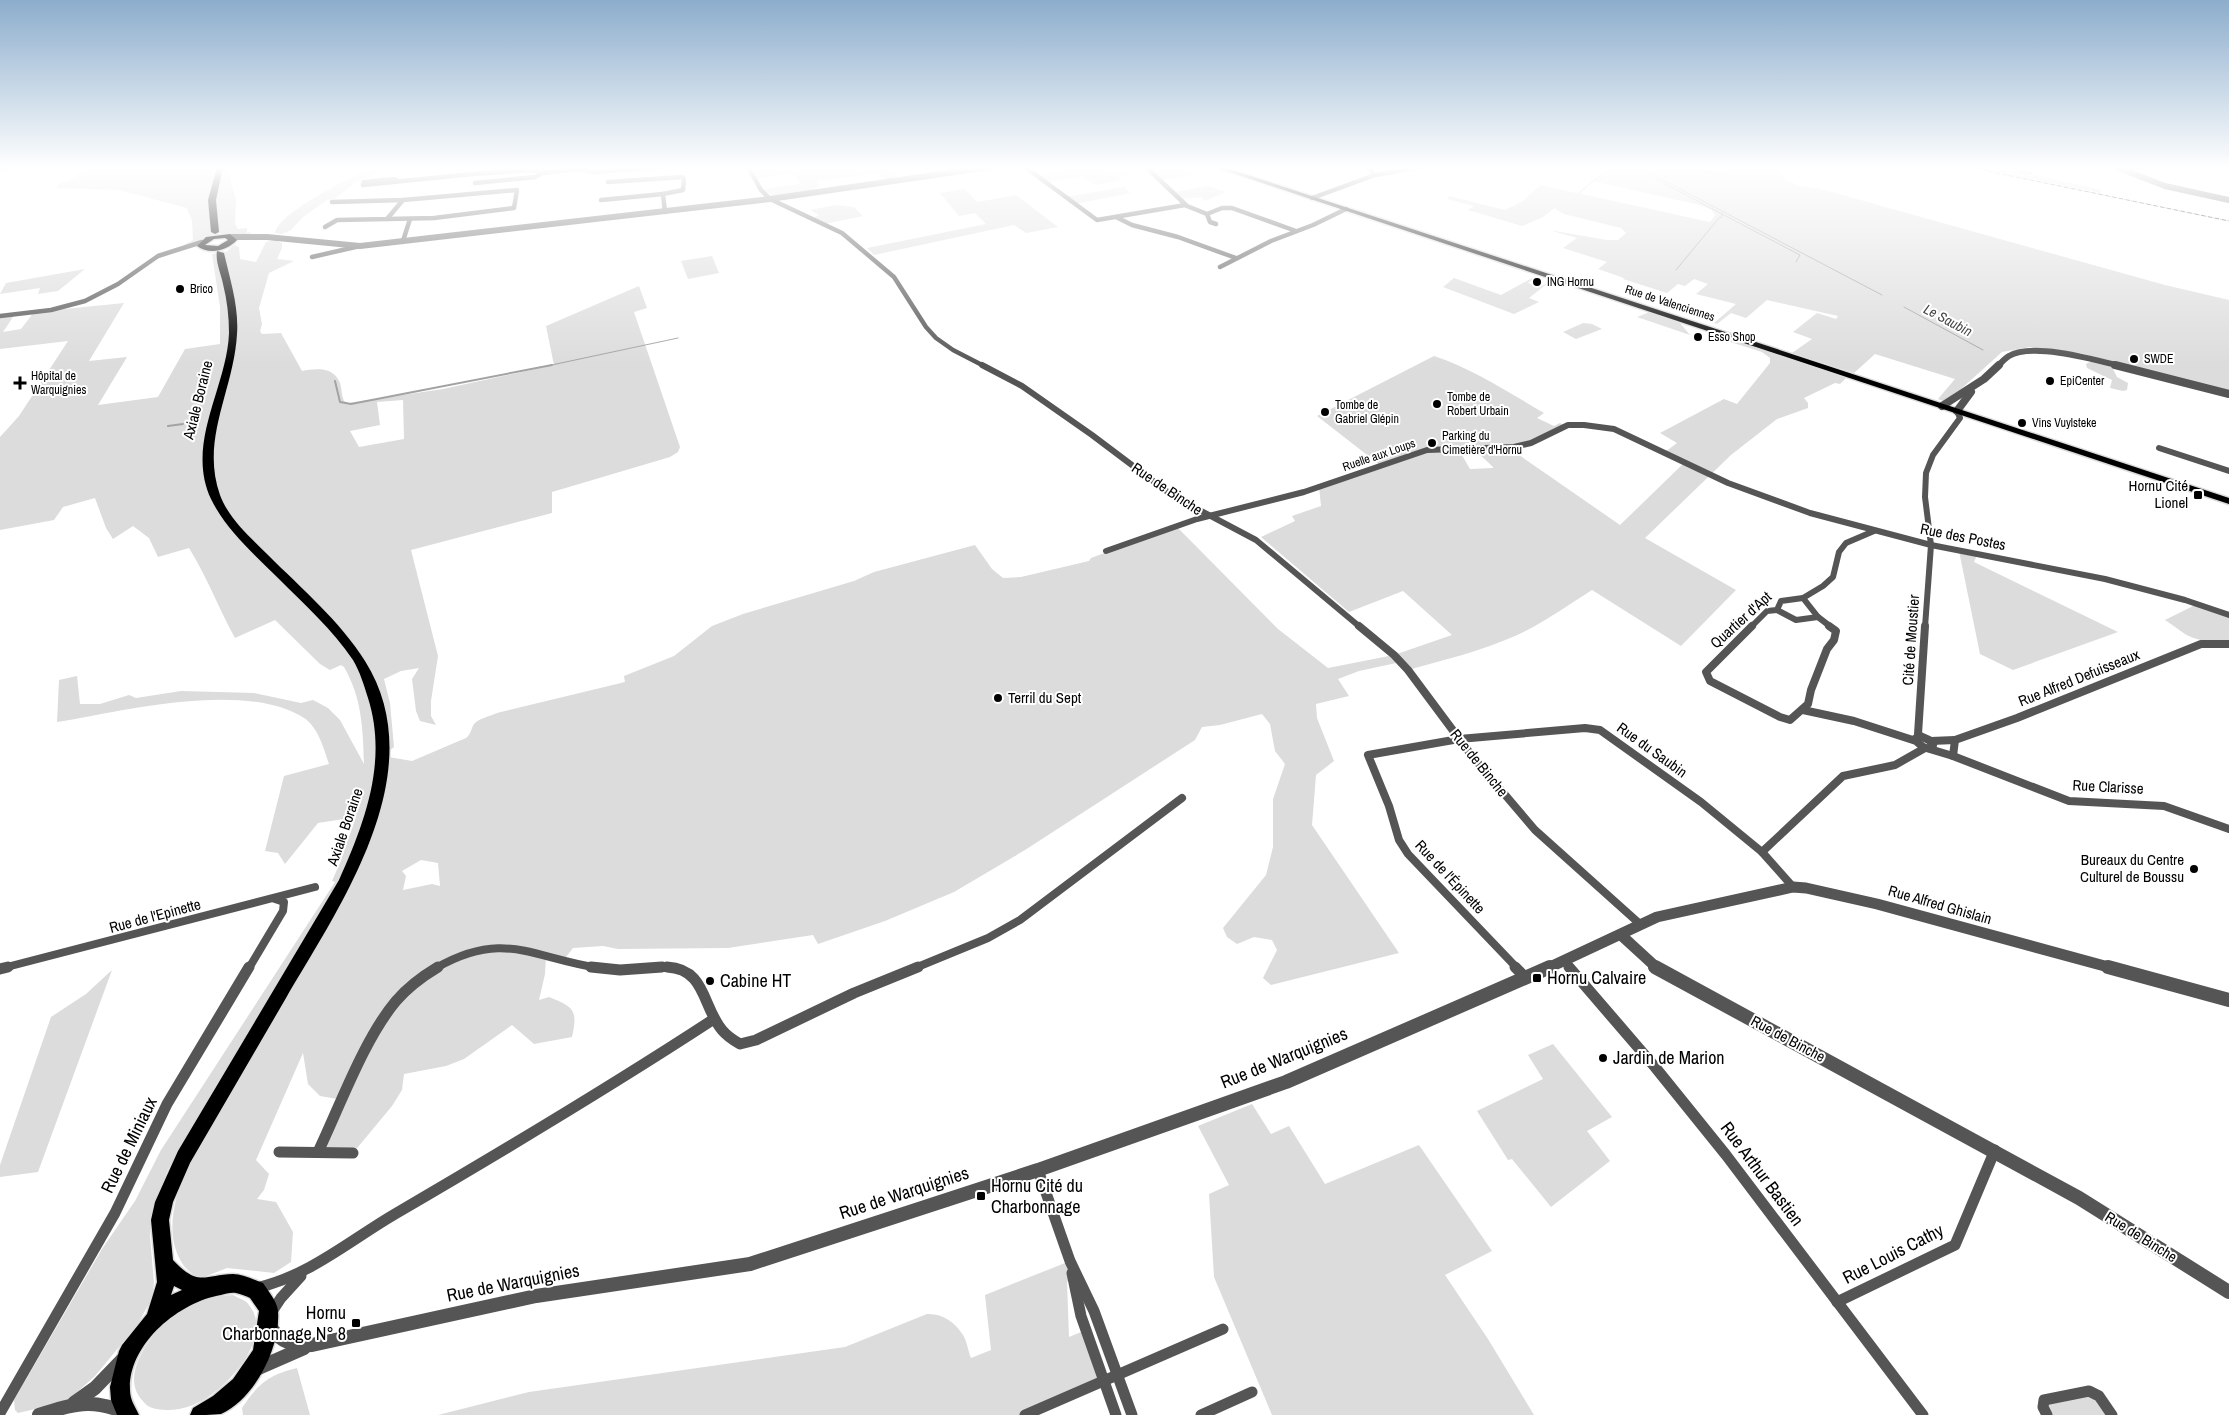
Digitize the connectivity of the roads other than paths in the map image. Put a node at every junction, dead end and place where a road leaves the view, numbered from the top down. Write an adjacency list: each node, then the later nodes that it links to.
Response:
1 (215, 233): 10 (main road)
2 (215, 233): 10 (main road)
3 (406, 233): 9 (street)
4 (475, 233): 9 (street)
5 (842, 233): 24 (street, Rue de Binche)
6 (1163, 233): 13 (street)
7 (1291, 233): 13 (street)
8 (1419, 233): 18 (main road, Rue de Valenciennes)
9 (403, 241): 11 (street)
10 (217, 244): 11 (street); 15 (street); 60 (main road, Axiale Boraine)
11 (360, 246): 12 (street)
12 (312, 257)
13 (1236, 258): 14 (street)
14 (1220, 267)
15 (0, 316)
16 (1973, 387): 17 (street); 18 (street); 19 (street)
17 (2229, 394)
18 (1942, 406): 19 (main road, Rue de Valenciennes)
19 (1957, 411): 23 (main road, Rue de Valenciennes); 26 (street, Cité de Moustier)
20 (2159, 448): 22 (street)
21 (1697, 468): 24 (street, Ruelle aux Loups); 25 (street, Rue des Postes)
22 (2229, 471)
23 (2229, 501)
24 (1208, 516): 27 (street, Ruelle aux Loups); 37 (street, Rue de Binche)
25 (1874, 531): 26 (street, Rue des Postes); 28 (street)
26 (1930, 545): 30 (street, Rue des Postes); 36 (street, Cité de Moustier)
27 (1106, 551)
28 (1803, 598): 29 (street, Quartier d'Apt); 31 (street)
29 (1777, 610): 31 (street); 34 (street, Quartier d'Apt)
30 (2229, 615)
31 (1818, 617): 33 (street)
32 (2229, 644): 38 (street, Rue Alfred Defuisseaux)
33 (1809, 698): 34 (street); 35 (street)
34 (1803, 710): 35 (street)
35 (1826, 713): 36 (street)
36 (1918, 737): 39 (street, Rue Clarisse)
37 (1459, 739): 43 (street, Rue du Saubin); 47 (street, Rue de Binche); 51 (street, Rue de l'Épinette)
38 (1955, 740): 39 (street, Rue Alfred Defuisseaux); 40 (street)
39 (1929, 746): 40 (street, Rue Clarisse); 43 (street)
40 (1953, 756): 42 (street, Rue Clarisse)
41 (1182, 798): 53 (street)
42 (2229, 829)
43 (1762, 852): 45 (street, Rue du Saubin)
44 (315, 887): 46 (street, Rue de l'Epinette)
45 (1793, 887): 47 (street, Rue Alfred Ghislain); 52 (street, Rue Alfred Ghislain)
46 (275, 899): 50 (street, Rue de l'Epinette); 77 (street, Rue de Miniaux)
47 (1641, 926): 48 (street)
48 (1621, 934): 49 (street, Rue de Warquignies); 54 (street, Rue de Binche)
49 (1564, 961): 51 (street, Rue de Warquignies); 65 (street, Rue Arthur Bastien)
50 (0, 969)
51 (1526, 978): 58 (street, Rue de Warquignies)
52 (2229, 1000)
53 (714, 1019): 56 (street); 61 (street)
54 (1995, 1150): 64 (street, Rue de Binche); 65 (street, Rue Louis Cathy)
55 (279, 1152): 56 (street)
56 (318, 1152): 57 (street)
57 (353, 1153)
58 (1038, 1170): 59 (street); 69 (street, Rue de Warquignies)
59 (1070, 1261): 72 (street); 73 (street)
60 (166, 1266): 62 (main road); 66 (main road, Axiale Boraine)
61 (310, 1268): 63 (street); 67 (street)
62 (204, 1288): 63 (main road); 66 (main road)
63 (253, 1288): 67 (main road)
64 (2229, 1292)
65 (1837, 1302): 85 (street, Rue Arthur Bastien)
66 (155, 1318): 70 (main road)
67 (270, 1321): 69 (street); 71 (main road)
68 (1223, 1329): 72 (street)
69 (312, 1345): 71 (street)
70 (130, 1350): 75 (street); 78 (main road)
71 (251, 1371): 76 (main road)
72 (1117, 1375): 73 (street); 83 (street)
73 (1104, 1381): 81 (street); 82 (street)
74 (1252, 1392): 84 (street)
75 (73, 1404): 78 (street); 79 (street)
76 (218, 1408): 80 (main road)
77 (0, 1412)
78 (128, 1414)
79 (39, 1415)
80 (200, 1415)
81 (1025, 1415)
82 (1116, 1415)
83 (1132, 1415)
84 (1201, 1415)
85 (1923, 1415)
86 (2047, 1415): 87 (street)
87 (2112, 1415)

